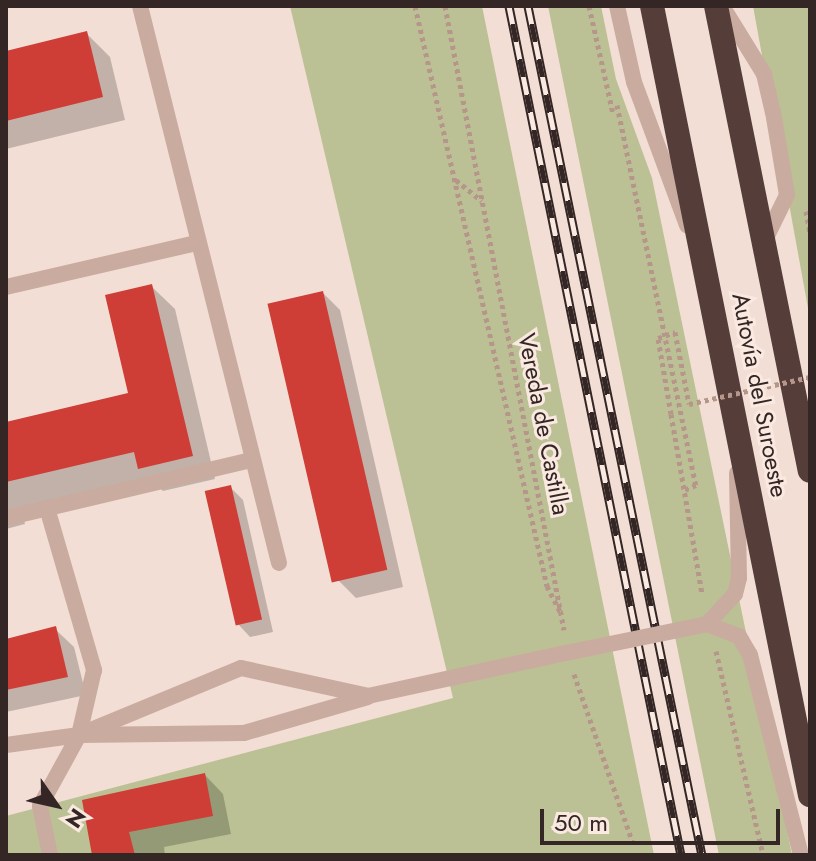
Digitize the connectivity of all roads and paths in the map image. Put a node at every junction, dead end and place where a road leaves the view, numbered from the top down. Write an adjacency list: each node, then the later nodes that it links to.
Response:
1 (140, 6): 12 (lane)
2 (415, 6): 10 (path)
3 (445, 6): 11 (path, Vereda de Castilla)
4 (589, 6): 9 (path)
5 (617, 6): 15 (lane)
6 (652, 6): 15 (highway, Autovía del Suroeste)
7 (719, 6): 13 (highway, Autovía del Suroeste); 13 (lane)
8 (619, 93): 9 (path)
9 (614, 117): 20 (path)
10 (455, 179): 11 (path); 24 (path)
11 (483, 202): 24 (path, Vereda de Castilla)
12 (197, 243): 14 (lane); 18 (lane)
13 (762, 246): 19 (highway, Autovía del Suroeste)
14 (6, 287)
15 (712, 294): 17 (highway, Autovía del Suroeste)
16 (810, 377): 20 (path, bridge)
17 (735, 419): 25 (lane); 30 (highway, Autovía del Suroeste)
18 (252, 460): 21 (lane); 23 (lane)
19 (810, 471)
20 (684, 490): 25 (path)
21 (47, 508): 22 (lane); 28 (lane)
22 (6, 518)
23 (279, 563)
24 (563, 618): 26 (path, Vereda de Castilla)
25 (707, 624): 26 (lane, bridge); 33 (path); 34 (lane)
26 (566, 653): 27 (lane); 31 (path, Vereda de Castilla)
27 (373, 695): 28 (lane); 28 (lane)
28 (79, 735): 29 (lane); 32 (lane)
29 (6, 745)
30 (810, 795)
31 (632, 841)
32 (50, 855)
33 (763, 855)
34 (801, 855)

